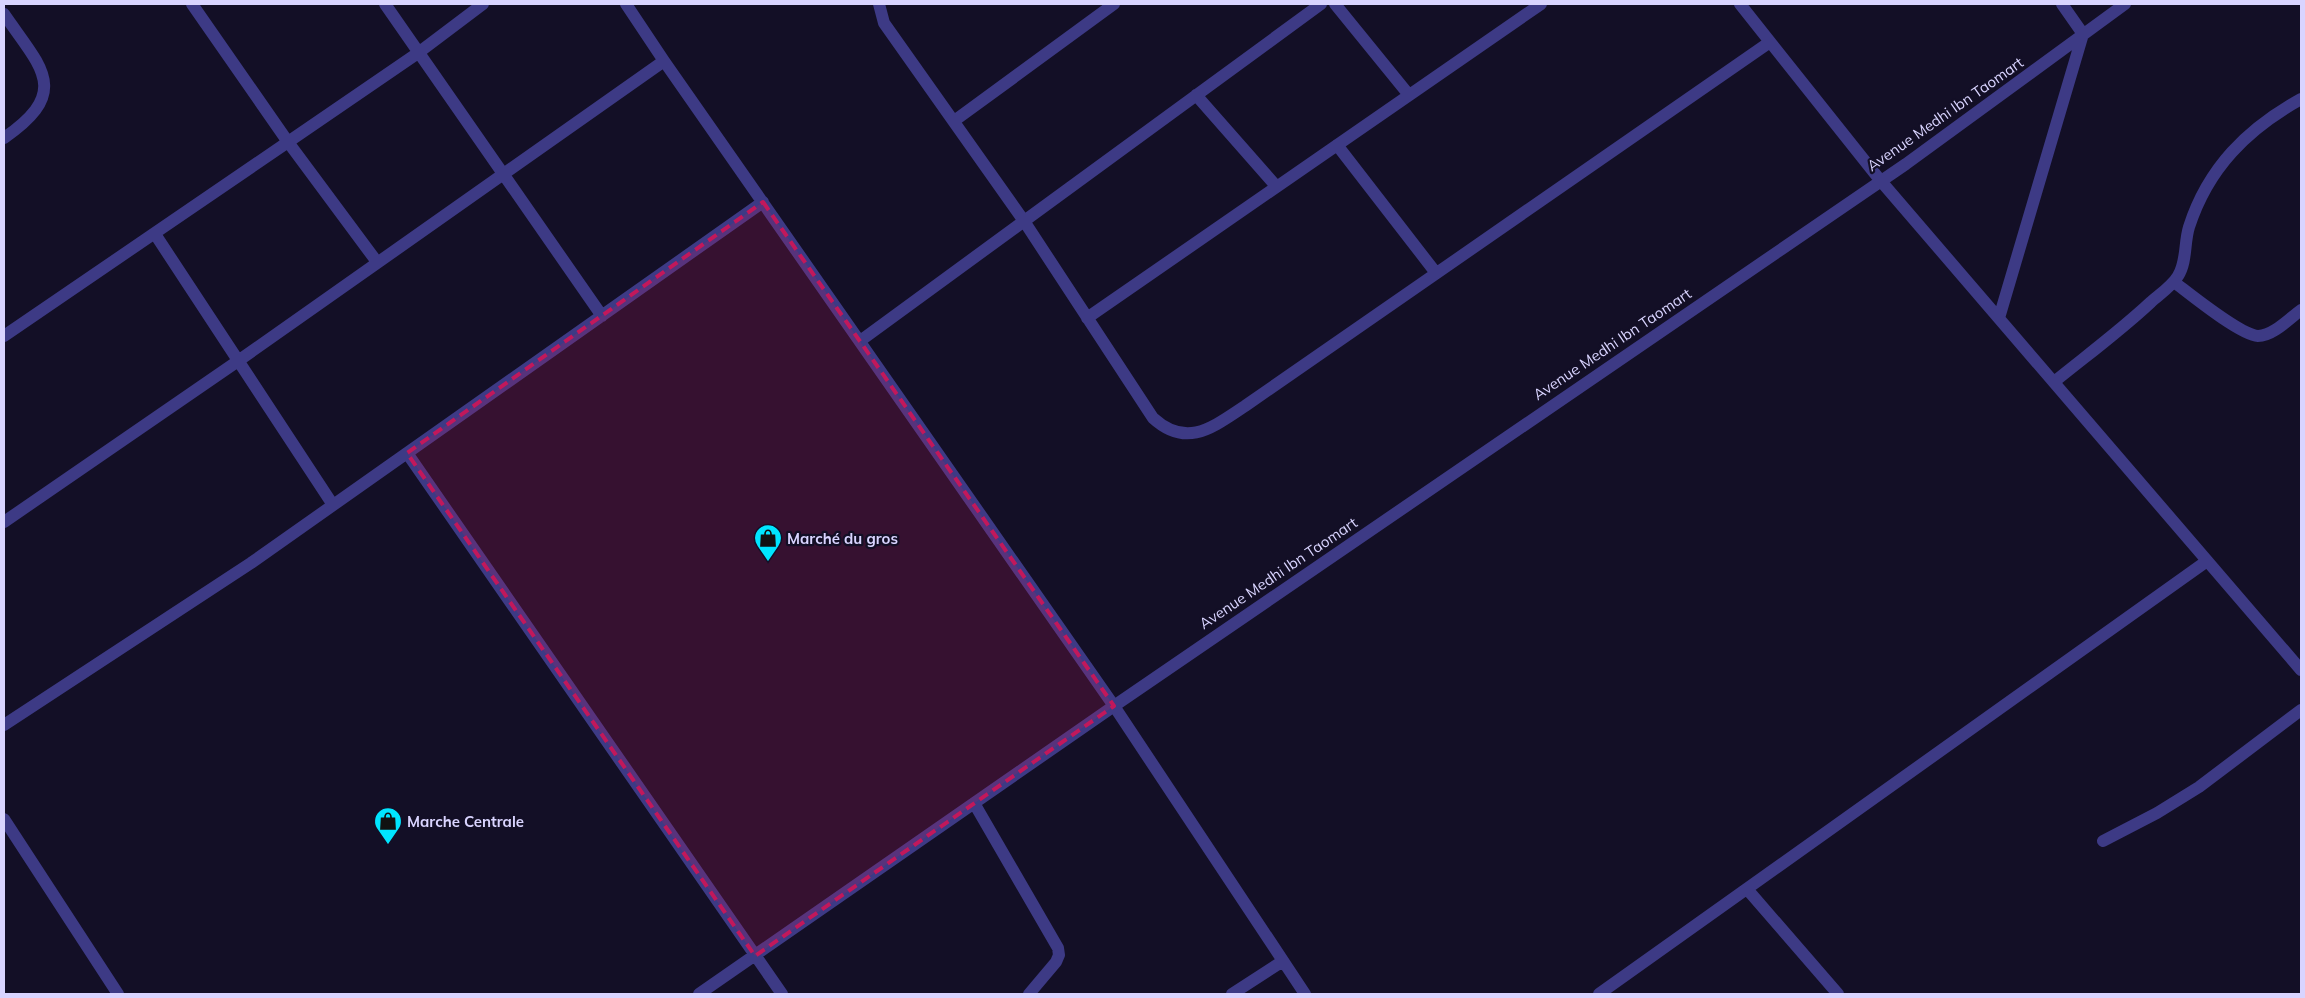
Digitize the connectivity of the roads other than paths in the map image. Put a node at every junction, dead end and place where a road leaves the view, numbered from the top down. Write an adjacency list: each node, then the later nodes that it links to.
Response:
1 (192, 4): 23 (street)
2 (385, 4): 16 (street)
3 (484, 4): 16 (street)
4 (626, 4): 17 (street)
5 (879, 4): 21 (street)
6 (1114, 4): 21 (street)
7 (1321, 4): 18 (street)
8 (1334, 4): 19 (street)
9 (1541, 4): 19 (street)
10 (1740, 4): 15 (street)
11 (2062, 4): 14 (street)
12 (2125, 4): 14 (street, Avenue Medhi Ibn Taomart)
13 (4, 14): 22 (street)
14 (2083, 34): 26 (street, Avenue Medhi Ibn Taomart); 37 (street)
15 (1770, 42): 26 (street); 32 (street)
16 (418, 53): 23 (street); 25 (street)
17 (664, 61): 25 (street); 28 (street)
18 (1196, 95): 27 (street); 29 (street)
19 (1409, 95): 24 (street)
20 (2301, 99): 33 (street)
21 (954, 121): 29 (street)
22 (4, 138)
23 (288, 142): 30 (street); 31 (street)
24 (1337, 145): 27 (street); 32 (street)
25 (503, 173): 31 (street); 35 (street)
26 (1880, 180): 37 (street); 49 (street, Avenue Medhi Ibn Taomart)
27 (1276, 186): 36 (street)
28 (763, 202): 35 (street); 39 (street)
29 (1024, 221): 36 (street); 39 (street)
30 (154, 234): 38 (street); 40 (street)
31 (377, 262): 40 (street)
32 (1436, 273): 36 (street)
33 (2174, 282): 34 (street); 41 (street)
34 (2301, 310)
35 (602, 316): 42 (street)
36 (1086, 318)
37 (1999, 318): 41 (street)
38 (4, 336)
39 (860, 342): 49 (street)
40 (238, 361): 43 (street); 44 (street)
41 (2054, 382): 45 (street)
42 (407, 453): 43 (street); 56 (street)
43 (333, 504): 51 (street)
44 (4, 522)
45 (2207, 561): 47 (street); 55 (street)
46 (2301, 650): 47 (street)
47 (2291, 658): 48 (street)
48 (2301, 670)
49 (1114, 706): 52 (street, Avenue Medhi Ibn Taomart); 57 (street)
50 (2301, 710): 54 (street)
51 (4, 725)
52 (974, 803): 56 (street, Avenue Medhi Ibn Taomart); 61 (street)
53 (4, 819): 58 (street)
54 (2103, 841)
55 (1747, 889): 64 (street); 65 (street)
56 (755, 956): 59 (street, Avenue Medhi Ibn Taomart); 60 (street)
57 (1283, 961): 62 (street); 63 (street)
58 (118, 994)
59 (699, 994)
60 (782, 994)
61 (1029, 994)
62 (1232, 994)
63 (1305, 994)
64 (1598, 994)
65 (1838, 994)

